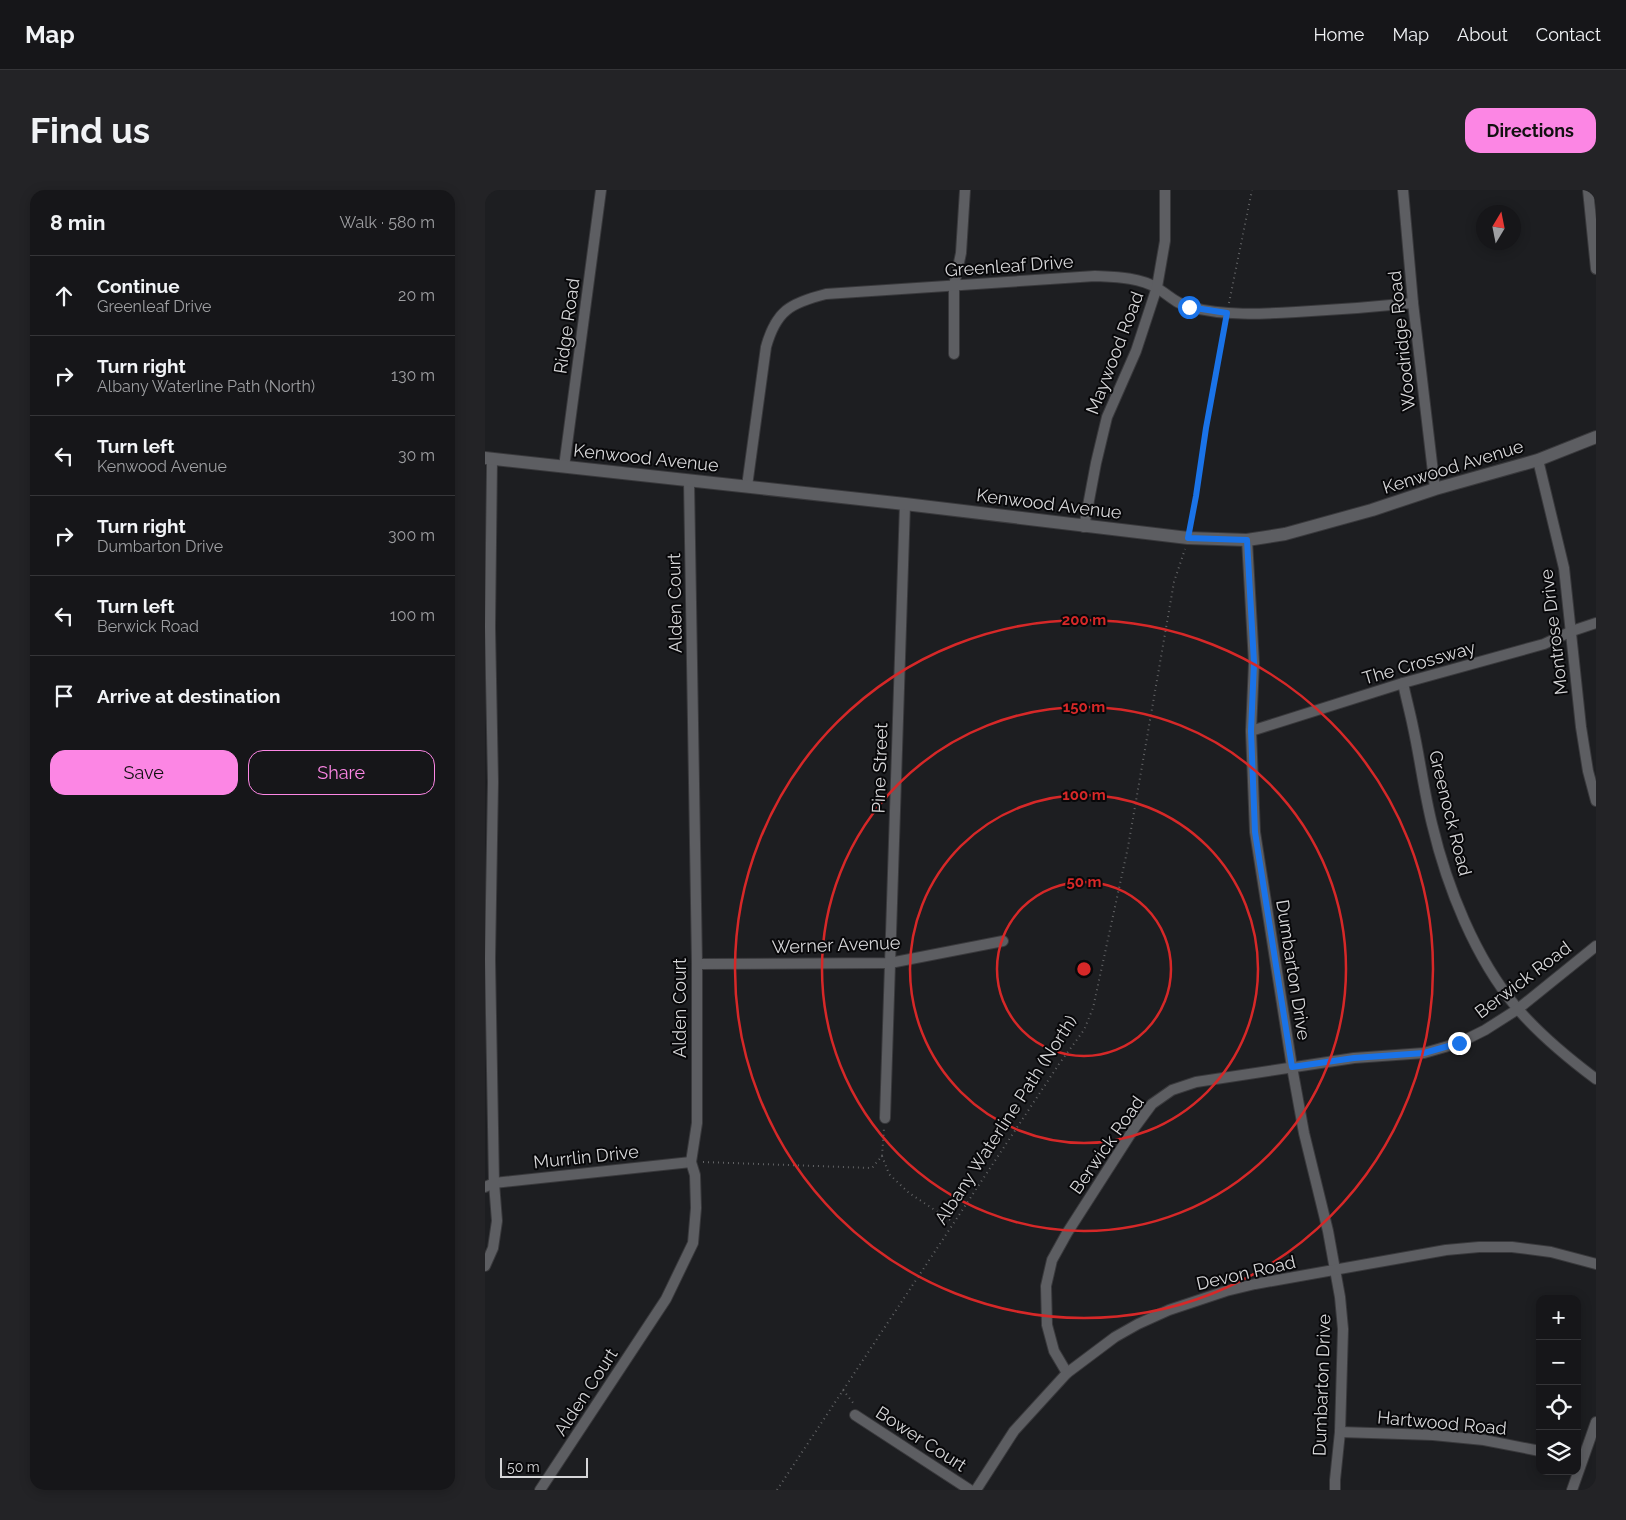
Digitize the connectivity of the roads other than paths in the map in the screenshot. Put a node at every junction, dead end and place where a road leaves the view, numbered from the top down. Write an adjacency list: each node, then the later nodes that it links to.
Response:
1 (601, 190): 14 (street, Ridge Road)
2 (965, 190): 7 (street)
3 (1165, 190): 8 (street, Maywood Road)
4 (1403, 190): 9 (street, Woodridge Road)
5 (1588, 190): 6 (street)
6 (1596, 269)
7 (954, 286): 8 (street, Greenleaf Drive); 10 (street); 16 (street, Greenleaf Drive)
8 (1157, 288): 9 (street, Greenleaf Drive); 19 (street, Maywood Road)
9 (1413, 303): 17 (street, Woodridge Road)
10 (954, 354)
11 (1596, 437): 13 (street, Kenwood Avenue)
12 (489, 459): 14 (street, Kenwood Avenue); 35 (street)
13 (1539, 460): 17 (street, Kenwood Avenue); 22 (street, Montrose Drive)
14 (564, 467): 15 (street, Kenwood Avenue)
15 (689, 481): 16 (street, Kenwood Avenue); 29 (street, Alden Court)
16 (747, 486): 18 (street, Kenwood Avenue)
17 (1435, 489): 20 (street, Kenwood Avenue)
18 (905, 504): 19 (street, Kenwood Avenue); 28 (street, Pine Street)
19 (1084, 527): 20 (street, Kenwood Avenue)
20 (1247, 540): 24 (street, Dumbarton Drive)
21 (1596, 623): 22 (street, The Crossway)
22 (1572, 631): 23 (street, The Crossway); 25 (street, Montrose Drive)
23 (1403, 683): 24 (street, The Crossway); 30 (street, Greenock Road)
24 (1251, 731): 31 (street, Dumbarton Drive)
25 (1596, 801)
26 (1003, 941): 28 (street, Werner Avenue)
27 (1596, 946): 30 (street, Berwick Road)
28 (890, 963): 29 (street, Werner Avenue); 33 (street, Pine Street)
29 (697, 964): 34 (street, Alden Court)
30 (1518, 1008): 31 (street, Berwick Road); 32 (street, Greenock Road)
31 (1292, 1067): 38 (street, Dumbarton Drive); 39 (street, Berwick Road)
32 (1596, 1079)
33 (885, 1118)
34 (691, 1162): 35 (street, Murrlin Drive); 46 (street, Alden Court)
35 (489, 1185): 37 (street)
36 (1596, 1264): 38 (street, Devon Road)
37 (485, 1266)
38 (1335, 1271): 39 (street, Devon Road); 42 (street, Dumbarton Drive)
39 (1067, 1373): 48 (street, Devon Road)
40 (855, 1415): 47 (street, Bower Court)
41 (1596, 1422): 44 (street)
42 (1340, 1432): 43 (street, Hartwood Road); 49 (street, Dumbarton Drive)
43 (1536, 1451)
44 (1581, 1456)
45 (1576, 1475): 50 (street)
46 (540, 1490)
47 (970, 1490)
48 (976, 1490)
49 (1335, 1490)
50 (1572, 1490)

